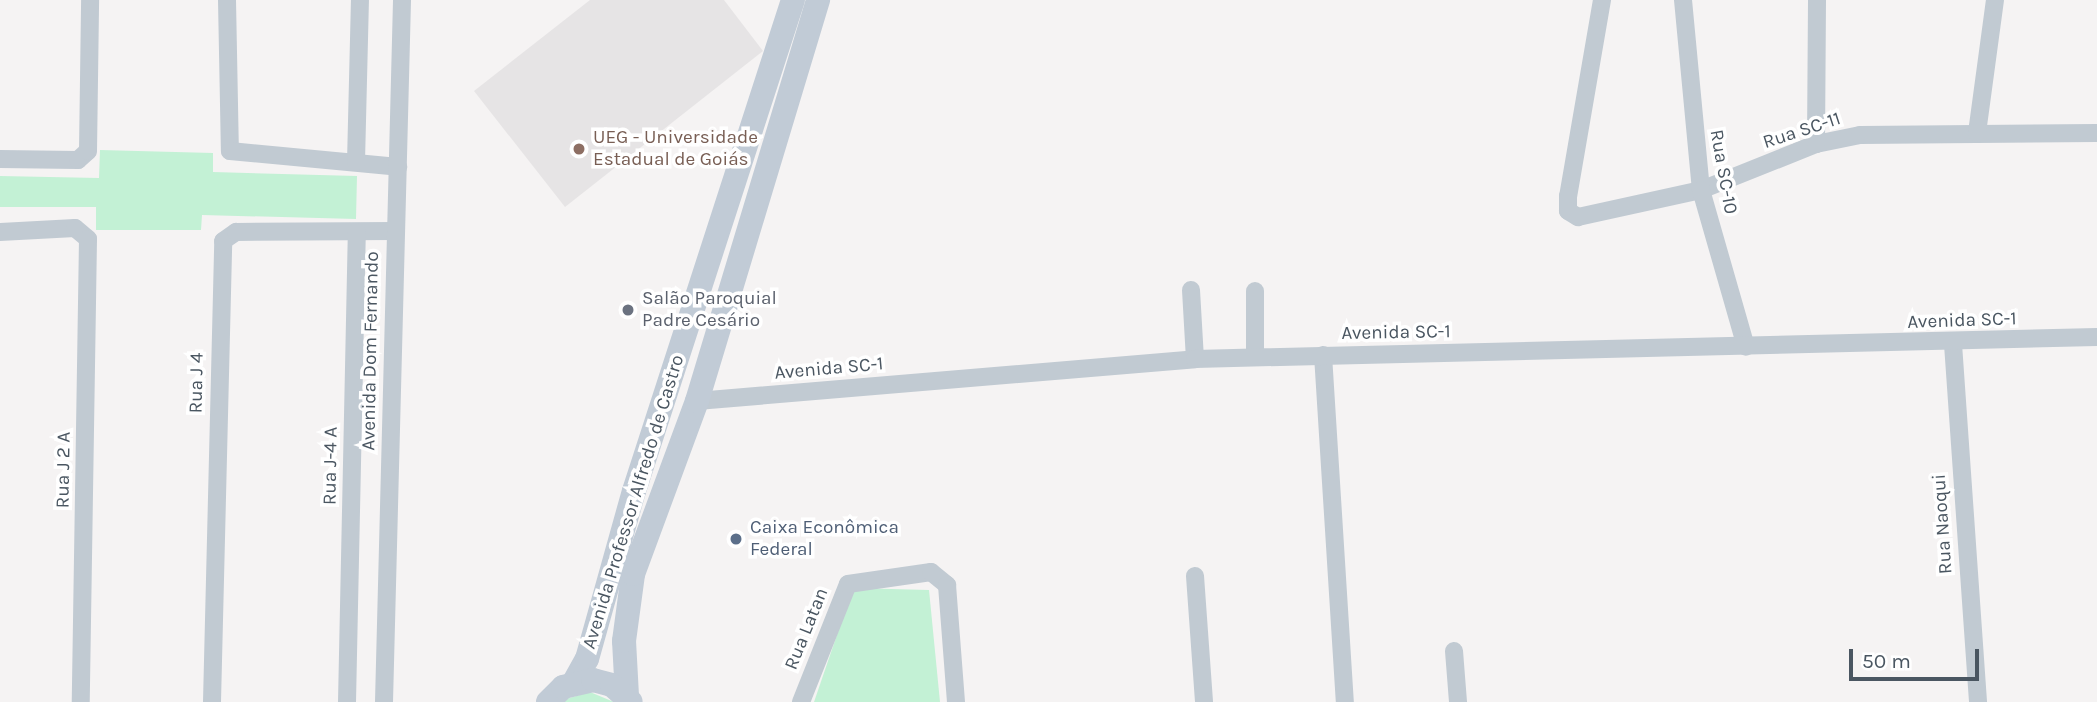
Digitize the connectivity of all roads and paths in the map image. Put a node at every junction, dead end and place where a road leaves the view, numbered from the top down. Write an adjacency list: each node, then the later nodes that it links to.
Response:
1 (90, 0): 14 (street)
2 (227, 0): 15 (street)
3 (360, 0): 15 (street)
4 (402, 0): 16 (street, Avenida Dom Fernando)
5 (793, 0): 32 (main road, Avenida Professor Alfredo de Castro)
6 (818, 0): 29 (main road, Avenida Professor Alfredo de Castro)
7 (1602, 0): 17 (street, Rua SC-11)
8 (1683, 0): 17 (street, Rua SC-10)
9 (1816, 0): 13 (street)
10 (1994, 0): 11 (street)
11 (1977, 133): 12 (street, Rua SC-11); 13 (street, Rua SC-11)
12 (2097, 133)
13 (1816, 144): 17 (street, Rua SC-11)
14 (0, 159)
15 (356, 162): 16 (street)
16 (398, 167): 18 (street, Avenida Dom Fernando)
17 (1701, 190): 25 (street, Rua SC-10)
18 (395, 231): 20 (street, Rua J 4); 37 (street, Avenida Dom Fernando)
19 (0, 232): 34 (street, Rua J 2 A)
20 (356, 232): 35 (street, Rua J 4); 36 (street, Rua J-4 A)
21 (1191, 290): 28 (street)
22 (1255, 291): 27 (street)
23 (2097, 337): 24 (street, Avenida SC-1)
24 (1953, 344): 25 (street, Avenida SC-1); 44 (street, Rua Naoqui)
25 (1746, 347): 26 (street, Avenida SC-1)
26 (1323, 355): 27 (street, Avenida SC-1); 42 (street)
27 (1255, 357): 28 (street, Avenida SC-1)
28 (1195, 359): 29 (street, Avenida SC-1)
29 (697, 401): 33 (main road, Avenida Professor Alfredo de Castro)
30 (1195, 576): 41 (street)
31 (1454, 651): 43 (street)
32 (574, 682): 33 (main road); 38 (main road)
33 (629, 699)
34 (81, 702)
35 (212, 702)
36 (347, 702)
37 (384, 702)
38 (548, 702)
39 (800, 702): 40 (street, Rua Latan)
40 (956, 702)
41 (1204, 702)
42 (1345, 702)
43 (1458, 702)
44 (1978, 702)

